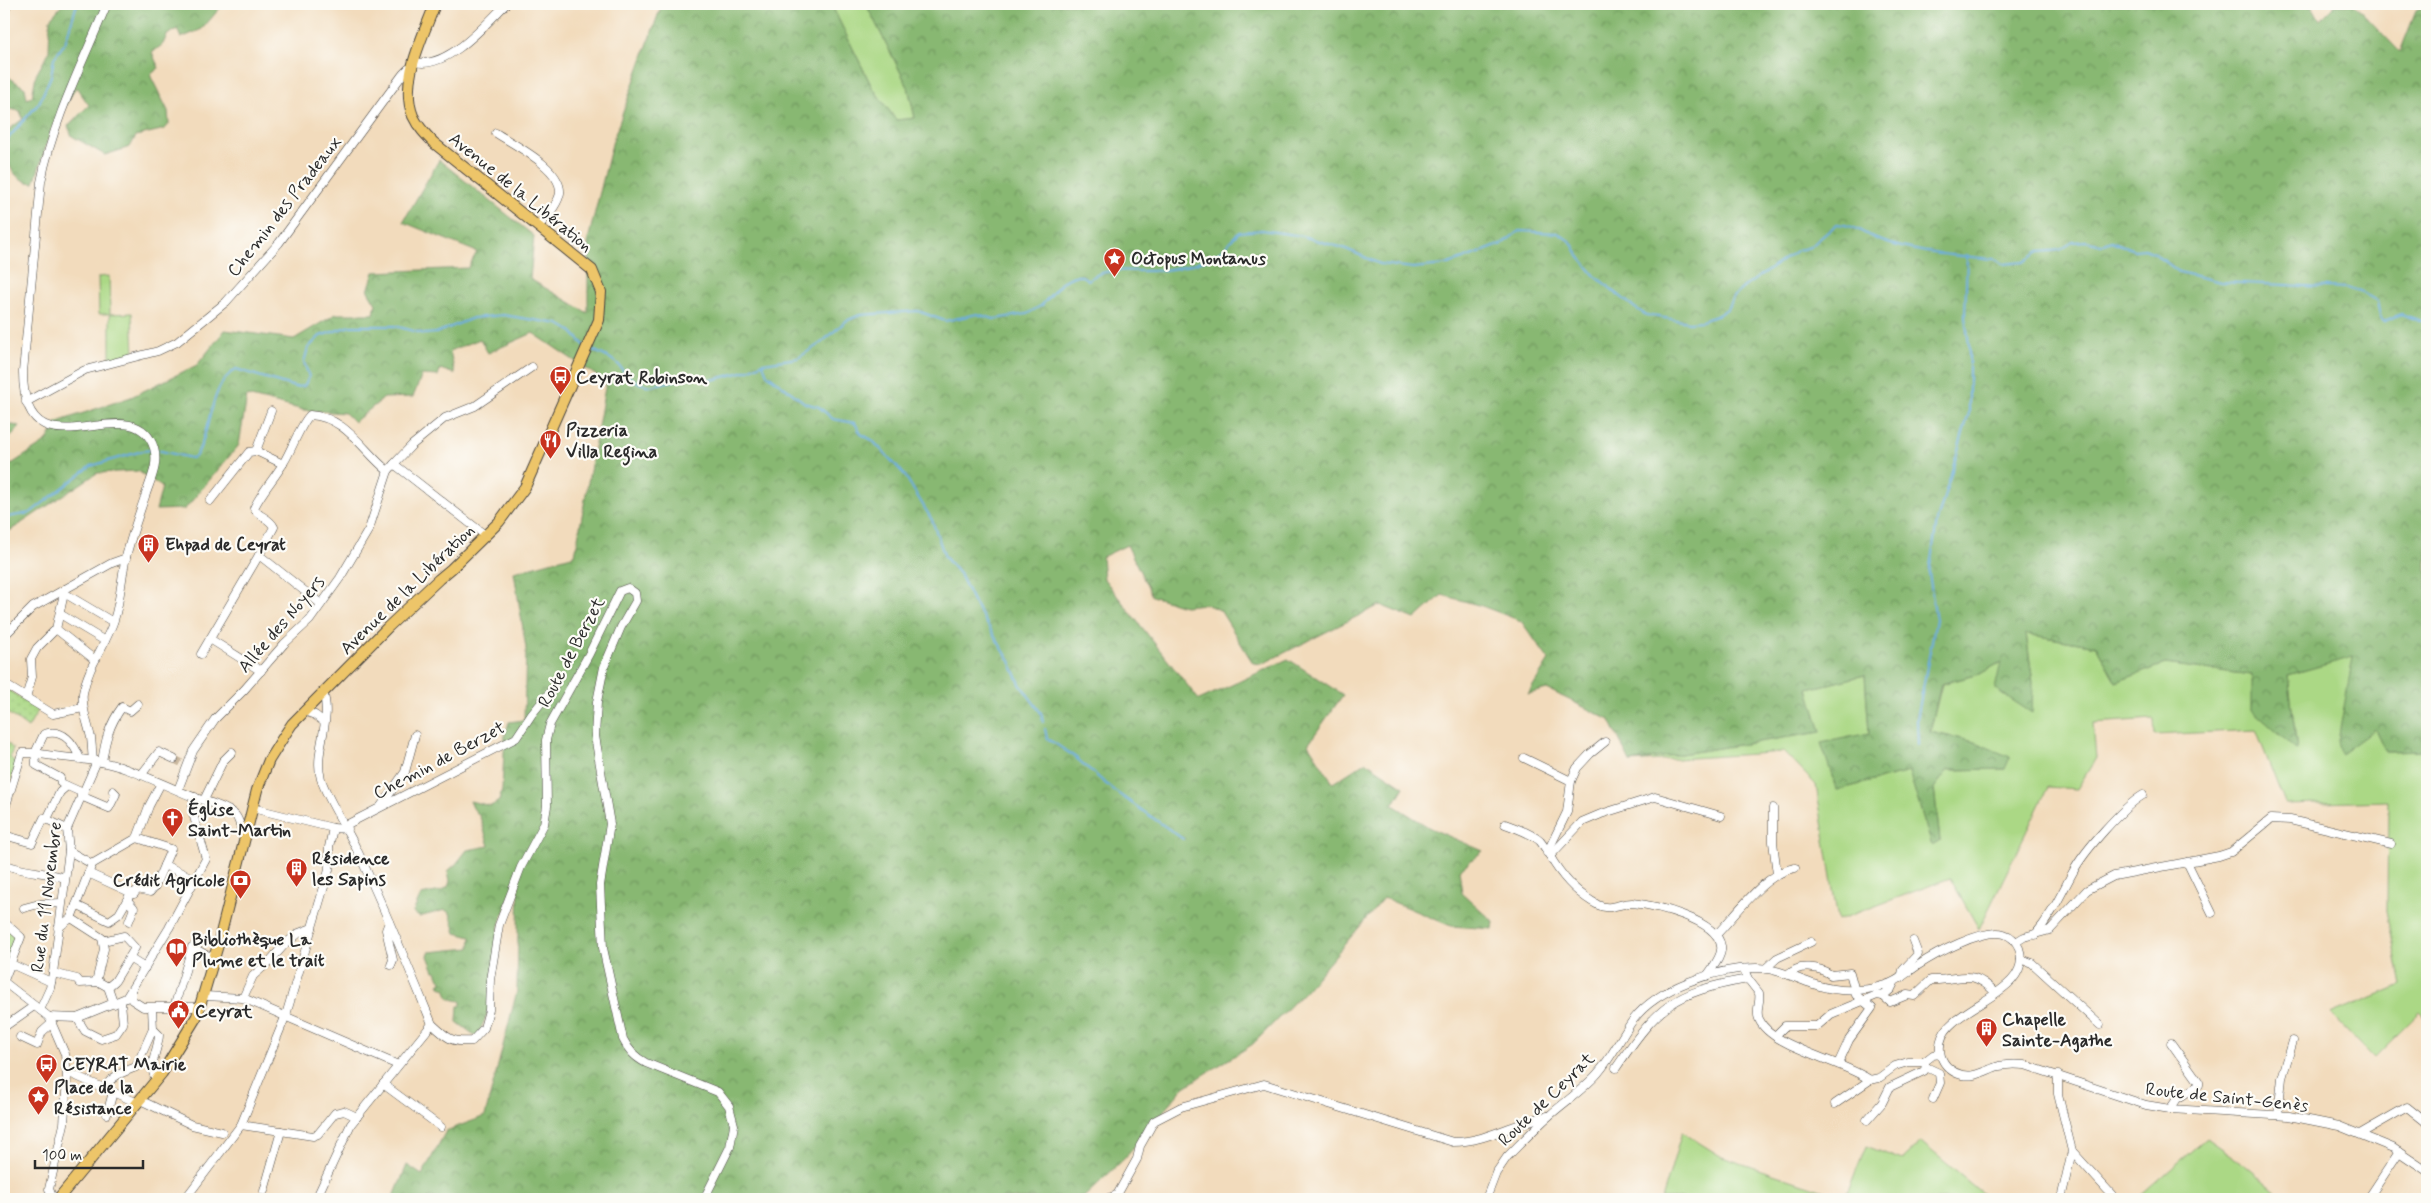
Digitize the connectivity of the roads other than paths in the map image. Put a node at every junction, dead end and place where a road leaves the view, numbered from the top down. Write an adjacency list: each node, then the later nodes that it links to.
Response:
1 (5, 4): 5 (highway)
2 (107, 4): 10 (street)
3 (435, 4): 6 (main road, Avenue de la Libération)
4 (506, 4): 6 (street)
5 (4, 8)
6 (414, 66): 8 (main road, Avenue de la Libération); 10 (street, Chemin des Pradeaux)
7 (496, 133): 8 (street)
8 (539, 226): 17 (main road, Avenue de la Libération)
9 (532, 367): 14 (street, Allée des Noyers)
10 (26, 402): 19 (street)
11 (271, 410): 12 (street)
12 (256, 451): 13 (street); 16 (street)
13 (283, 464): 15 (street); 18 (street)
14 (394, 464): 15 (street, Allée des Noyers); 17 (street)
15 (388, 471): 21 (street, Allée des Noyers)
16 (210, 501)
17 (485, 535): 33 (main road, Avenue de la Libération)
18 (259, 555): 21 (street); 26 (street)
19 (126, 558): 20 (street); 23 (street)
20 (65, 591): 22 (street); 23 (street); 25 (street)
21 (321, 604): 30 (street, Allée des Noyers)
22 (60, 614): 24 (street); 27 (street)
23 (114, 622): 27 (street)
24 (56, 629): 29 (street); 34 (street)
25 (4, 636)
26 (210, 638): 28 (street); 30 (street)
27 (104, 640): 29 (street)
28 (201, 654)
29 (95, 660): 36 (street)
30 (261, 671): 51 (street, Allée des Noyers)
31 (4, 684): 34 (street)
32 (554, 687): 58 (street, Chemin de Berzet)
33 (323, 692): 37 (main road, Avenue de la Libération); 38 (street)
34 (26, 697): 36 (street)
35 (138, 704): 46 (street, Rue du 11 Novembre)
36 (83, 708): 46 (street)
37 (304, 711): 38 (street); 57 (main road, Avenue de la Libération)
38 (324, 722): 64 (street)
39 (415, 735): 58 (street)
40 (1605, 742): 48 (street)
41 (232, 752): 56 (street)
42 (36, 753): 44 (street); 44 (street); 50 (street); 60 (street)
43 (1524, 758): 48 (street)
44 (80, 759): 46 (street)
45 (174, 759): 47 (street)
46 (97, 761): 47 (street); 54 (street, Rue du 11 Novembre)
47 (141, 775): 49 (street)
48 (1571, 781): 72 (street)
49 (160, 785): 51 (street); 69 (street)
50 (67, 786): 54 (street); 62 (street)
51 (178, 790): 55 (street)
52 (113, 791): 54 (street)
53 (2143, 794): 95 (street)
54 (82, 795): 65 (street, Rue du 11 Novembre)
55 (195, 798): 56 (street); 81 (street)
56 (204, 800): 68 (street)
57 (252, 808): 66 (street); 68 (main road, Avenue de la Libération)
58 (380, 808): 64 (street, Chemin de Berzet)
59 (1772, 808): 79 (street)
60 (4, 812)
61 (1721, 816): 72 (street)
62 (47, 819): 65 (street); 67 (street)
63 (1505, 824): 72 (street)
64 (347, 827): 66 (street); 91 (street)
65 (67, 828): 71 (street, Rue du 11 Novembre)
66 (333, 828): 93 (street)
67 (4, 835)
68 (245, 837): 100 (main road, Avenue de la Libération)
69 (137, 838): 75 (street); 76 (street)
70 (2391, 844): 73 (street)
71 (69, 851): 75 (street); 80 (street, Rue du 11 Novembre)
72 (1548, 854): 94 (street)
73 (2187, 862): 87 (street); 95 (street)
74 (4, 864): 80 (street)
75 (92, 864): 78 (street)
76 (164, 865): 81 (street); 82 (street)
77 (1795, 868): 79 (street)
78 (88, 873): 82 (street); 85 (street)
79 (1777, 874): 94 (street)
80 (65, 878): 84 (street, Rue du 11 Novembre)
81 (195, 880): 105 (street)
82 (132, 892): 83 (street)
83 (127, 900): 85 (street); 89 (street)
84 (60, 903): 86 (street); 92 (street, Rue du 11 Novembre)
85 (76, 905): 88 (street)
86 (24, 908)
87 (2212, 912)
88 (71, 918): 92 (street); 96 (street)
89 (129, 921)
90 (4, 922): 103 (street)
91 (389, 922): 104 (street); 133 (street)
92 (58, 928): 108 (street, Rue du 11 Novembre)
93 (312, 928): 123 (street); 130 (street)
94 (1716, 935): 110 (street)
95 (2035, 935): 99 (street)
96 (103, 941): 101 (street); 115 (street)
97 (1811, 942): 107 (street)
98 (1913, 942): 111 (street)
99 (2016, 942): 102 (street); 111 (street, Route de Ceyrat)
100 (215, 957): 121 (main road, Avenue de la Libération); 129 (street)
101 (129, 958): 105 (street); 117 (street)
102 (2021, 959): 120 (street); 134 (street)
103 (11, 964): 113 (street); 114 (street)
104 (391, 965)
105 (145, 968): 119 (street)
106 (1744, 969): 107 (street, Route de Ceyrat); 110 (street, Route de Ceyrat); 112 (street)
107 (1765, 969): 109 (street, Route de Ceyrat)
108 (53, 973): 114 (street, Rue du 11 Novembre); 115 (street)
109 (1789, 975): 118 (street, Route de Ceyrat); 118 (street)
110 (1707, 976): 159 (street, Route de Ceyrat)
111 (1901, 978): 116 (street, Route de Ceyrat)
112 (1748, 979): 137 (street); 145 (street)
113 (4, 981): 127 (street)
114 (50, 982): 127 (street, Rue du 11 Novembre)
115 (96, 982): 117 (street)
116 (1894, 983): 118 (street, Route de Ceyrat); 122 (street)
117 (108, 987): 125 (street)
118 (1853, 990): 124 (street)
119 (131, 992): 125 (street); 128 (street)
120 (1996, 992): 122 (street); 141 (street)
121 (205, 996): 123 (street); 126 (main road, Avenue de la Libération)
122 (1883, 996): 124 (street)
123 (243, 998): 130 (street)
124 (1863, 1000): 137 (street); 142 (street)
125 (118, 1003): 131 (street); 131 (street)
126 (201, 1007): 129 (street); 148 (main road, Avenue de la Libération)
127 (37, 1008): 132 (street); 135 (street)
128 (152, 1008): 129 (street); 136 (street)
129 (174, 1008)
130 (286, 1015): 144 (street); 163 (street)
131 (77, 1018): 132 (street)
132 (50, 1020): 138 (street); 146 (street)
133 (432, 1024): 144 (street); 178 (street, Route de Berzet)
134 (2100, 1024)
135 (6, 1026)
136 (153, 1028): 148 (street); 151 (street)
137 (1775, 1036): 142 (street)
138 (20, 1037)
139 (2293, 1041): 158 (street)
140 (2171, 1044): 156 (street)
141 (1940, 1054): 143 (street); 147 (street, Route de Saint-Genès)
142 (1838, 1064): 149 (street)
143 (1925, 1064): 149 (street); 153 (street); 161 (street)
144 (398, 1065): 150 (street)
145 (1616, 1068)
146 (67, 1072): 151 (street); 174 (street)
147 (2058, 1075): 156 (street, Route de Saint-Genès); 168 (street)
148 (157, 1079): 154 (main road, Avenue de la Libération)
149 (1870, 1080): 155 (street)
150 (383, 1084): 160 (street); 164 (street)
151 (105, 1087): 152 (street)
152 (113, 1092): 154 (street); 157 (street)
153 (1933, 1099)
154 (139, 1101): 166 (street); 175 (main road, Avenue de la Libération)
155 (1836, 1104)
156 (2170, 1108): 158 (street, Route de Saint-Genès)
157 (107, 1114)
158 (2278, 1115): 167 (street, Route de Saint-Genès)
159 (1548, 1116): 172 (street); 181 (street, Route de Ceyrat)
160 (357, 1117): 165 (street); 177 (street)
161 (1867, 1120)
162 (2427, 1123): 167 (street)
163 (241, 1125): 165 (street); 176 (street)
164 (441, 1127)
165 (281, 1131): 171 (street)
166 (222, 1132)
167 (2360, 1134): 169 (street, Route de Saint-Genès)
168 (2072, 1150): 173 (street); 182 (street)
169 (2399, 1152): 170 (street, Route de Saint-Genès); 183 (street)
170 (2427, 1171)
171 (264, 1191)
172 (1117, 1194): 179 (street); 180 (street)
173 (2112, 1195)
174 (53, 1199)
175 (58, 1199)
176 (185, 1199)
177 (316, 1199)
178 (704, 1199)
179 (1106, 1199)
180 (1125, 1199)
181 (1486, 1199)
182 (2061, 1199)
183 (2368, 1199)

